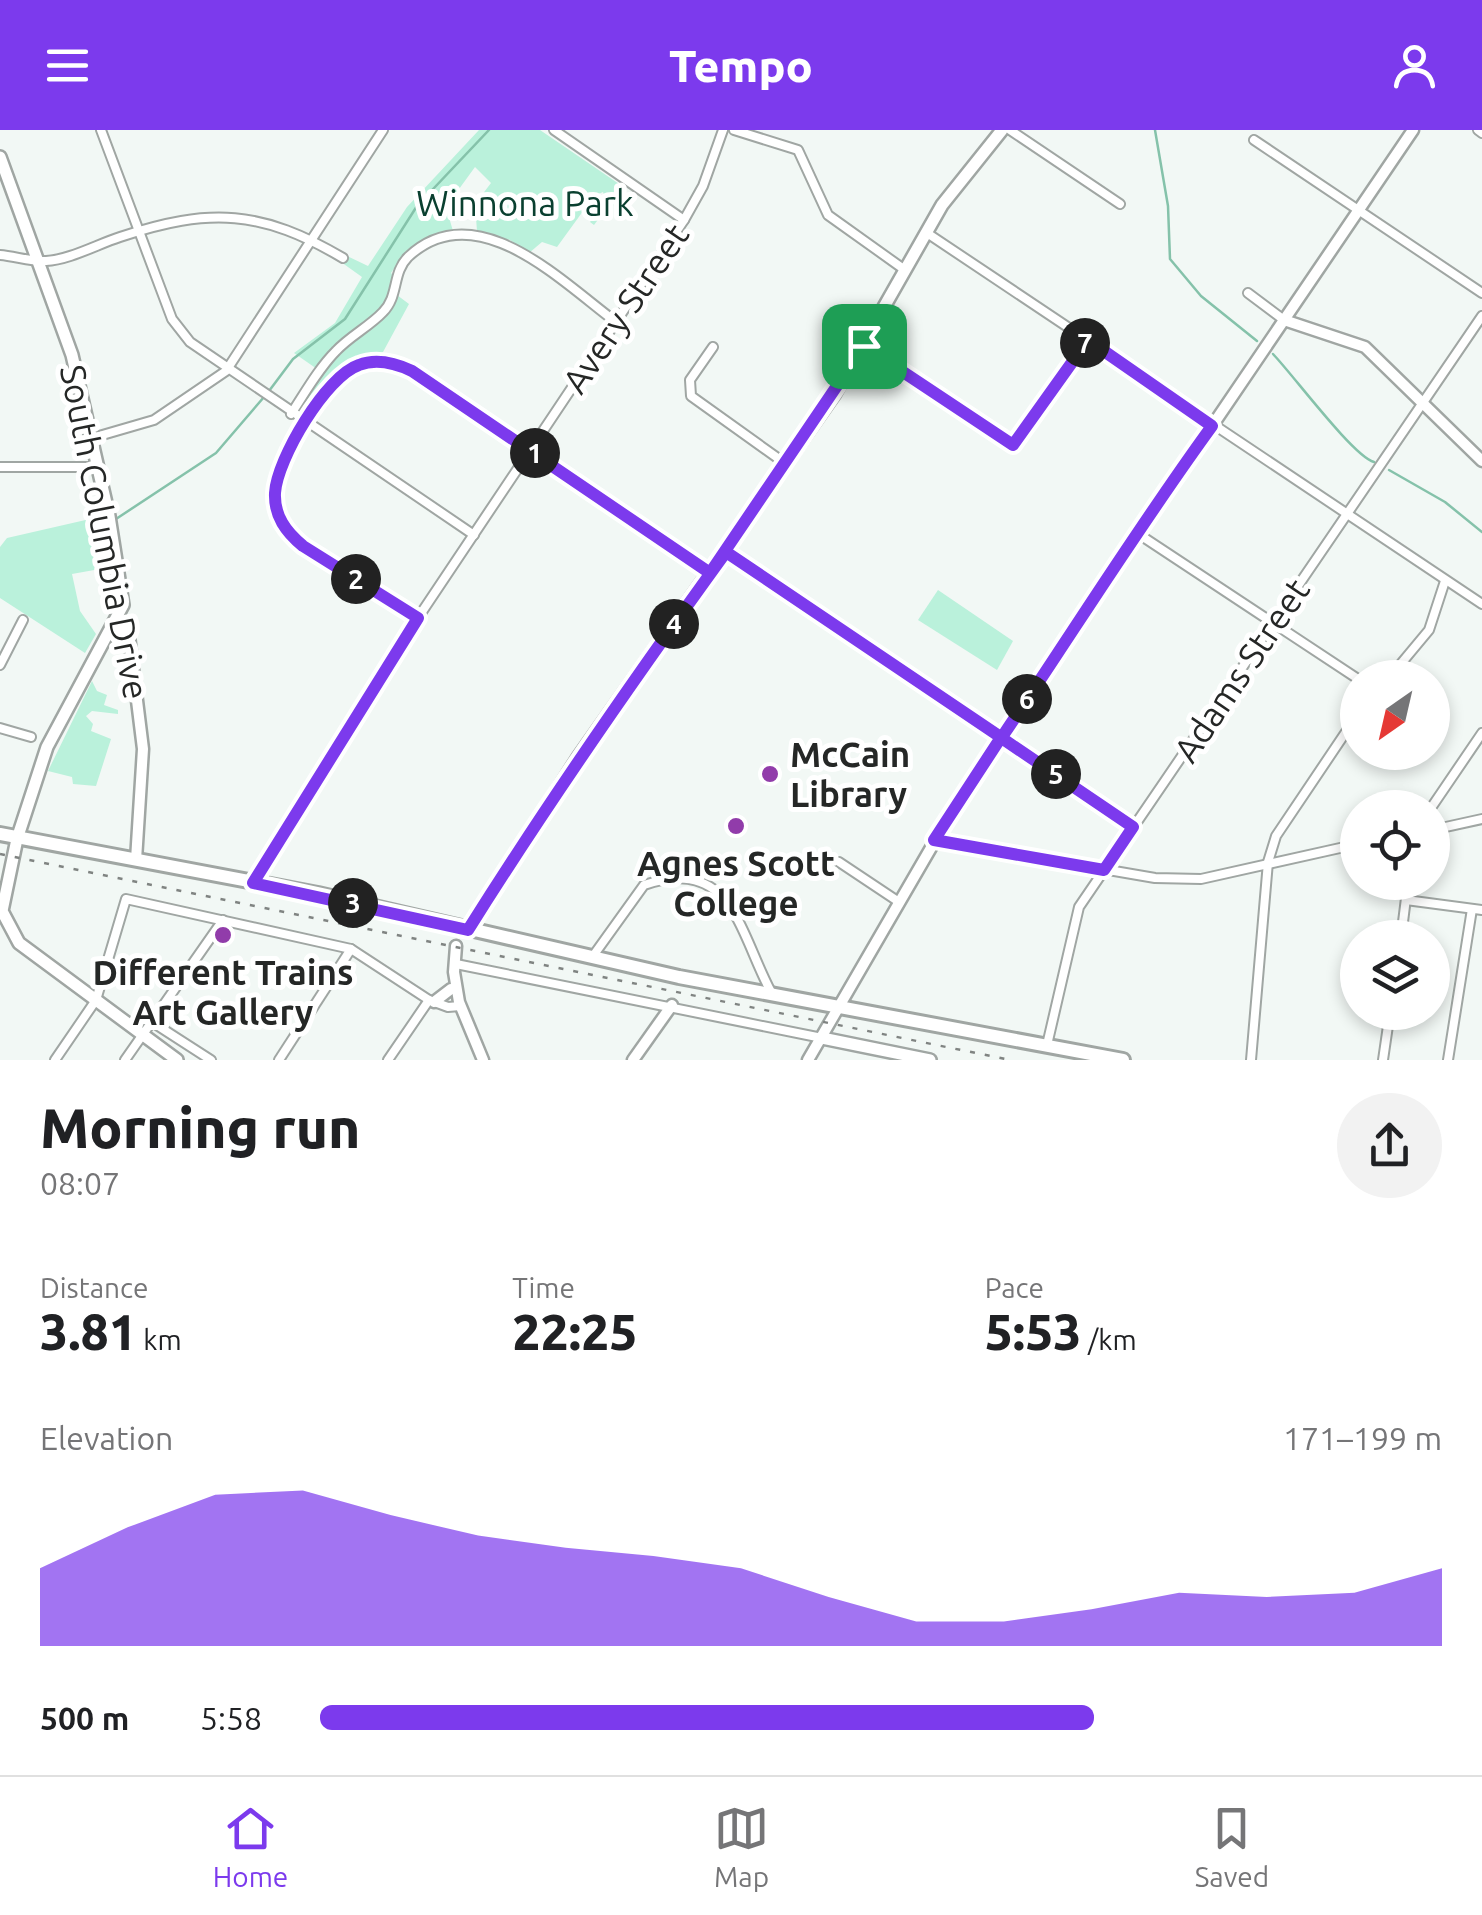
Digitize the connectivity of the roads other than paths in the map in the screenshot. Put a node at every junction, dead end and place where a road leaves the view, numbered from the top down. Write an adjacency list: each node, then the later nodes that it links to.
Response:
1 (115, 130): 8 (street)
2 (554, 130): 14 (street)
3 (723, 130): 14 (street, Avery Street)
4 (734, 130): 21 (street)
5 (1002, 130): 16 (main road)
6 (1010, 130): 12 (street)
7 (1414, 130): 13 (street)
8 (101, 132): 15 (street)
9 (378, 132): 17 (street)
10 (1254, 140): 13 (street)
11 (0, 157): 20 (main road, South Columbia Drive)
12 (1120, 204)
13 (1360, 210): 23 (street); 25 (street)
14 (684, 220): 26 (street, Avery Street)
15 (139, 230): 17 (street); 20 (street); 30 (street)
16 (927, 232): 21 (main road); 27 (street)
17 (314, 240): 19 (street); 30 (street)
18 (0, 255): 20 (street)
19 (343, 258)
20 (39, 260): 35 (main road, South Columbia Drive)
21 (905, 270): 28 (main road)
22 (1248, 293): 25 (street)
23 (1482, 293)
24 (1482, 316): 31 (street, Adams Street)
25 (1284, 320): 31 (street); 34 (street)
26 (616, 322): 32 (street); 36 (street, Avery Street)
27 (1088, 340): 28 (street); 34 (street)
28 (864, 346): 38 (main road)
29 (712, 348): 38 (street)
30 (226, 371): 32 (street); 35 (street)
31 (1422, 402): 37 (street); 41 (street, Adams Street)
32 (291, 414): 33 (street)
33 (306, 422): 36 (street); 43 (street); 48 (street)
34 (1212, 426): 41 (street); 42 (street)
35 (92, 438): 39 (main road, South Columbia Drive)
36 (530, 450): 43 (street, Avery Street); 45 (street)
37 (1482, 461)
38 (786, 464): 44 (main road)
39 (99, 466): 40 (street); 50 (main road, South Columbia Drive)
40 (0, 467)
41 (1348, 515): 46 (street); 51 (street, Adams Street)
42 (1137, 533): 51 (street); 58 (street)
43 (474, 535): 48 (street, Avery Street)
44 (726, 552): 45 (main road); 58 (street)
45 (710, 573): 79 (main road)
46 (1445, 581): 47 (street); 52 (street)
47 (1482, 604)
48 (418, 618): 72 (street, Avery Street)
49 (23, 620): 53 (street)
50 (116, 624): 65 (main road); 68 (street, South Columbia Drive)
51 (1275, 626): 54 (street); 63 (street, Adams Street)
52 (1404, 660)
53 (0, 665)
54 (1340, 668)
55 (0, 728): 57 (street)
56 (1482, 732): 60 (street)
57 (31, 737)
58 (1002, 738): 63 (street); 66 (street)
59 (1340, 741): 70 (street)
60 (1442, 790)
61 (1482, 820): 62 (street)
62 (1450, 826)
63 (1133, 827): 71 (street, Adams Street)
64 (0, 834): 65 (main road)
65 (17, 839): 68 (main road); 74 (main road)
66 (934, 840): 71 (street); 75 (street)
67 (1340, 848): 70 (street)
68 (136, 860): 72 (main road)
69 (839, 862): 75 (street)
70 (1268, 862): 71 (street); 107 (street)
71 (1104, 870): 95 (street, Adams Street)
72 (253, 883): 79 (main road)
73 (1406, 900): 76 (street); 78 (street)
74 (1, 901): 86 (main road)
75 (899, 902): 90 (street)
76 (1477, 909): 109 (street)
77 (223, 920): 81 (street); 86 (street); 91 (street)
78 (1403, 920)
79 (468, 930): 80 (street); 82 (main road)
80 (456, 946): 83 (street); 84 (street)
81 (351, 949): 87 (street); 100 (street)
82 (593, 956): 85 (main road); 85 (street)
83 (455, 968): 88 (street); 89 (street)
84 (451, 988): 87 (street); 88 (street)
85 (771, 992): 90 (main road)
86 (96, 1000): 93 (main road); 96 (street)
87 (432, 1001): 88 (street); 101 (street)
88 (460, 1004): 102 (street)
89 (672, 1005): 94 (street); 103 (street)
90 (842, 1006): 94 (street); 95 (main road)
91 (152, 1022): 93 (street); 99 (street)
92 (1387, 1030): 108 (street)
93 (142, 1035): 97 (street); 98 (main road)
94 (822, 1038): 104 (street); 105 (main road)
95 (1046, 1045): 106 (main road)
96 (55, 1060)
97 (125, 1060)
98 (177, 1060)
99 (210, 1060)
100 (279, 1060)
101 (388, 1060)
102 (483, 1060)
103 (634, 1060)
104 (808, 1060)
105 (930, 1060)
106 (1123, 1060)
107 (1251, 1060)
108 (1383, 1060)
109 (1448, 1060)

